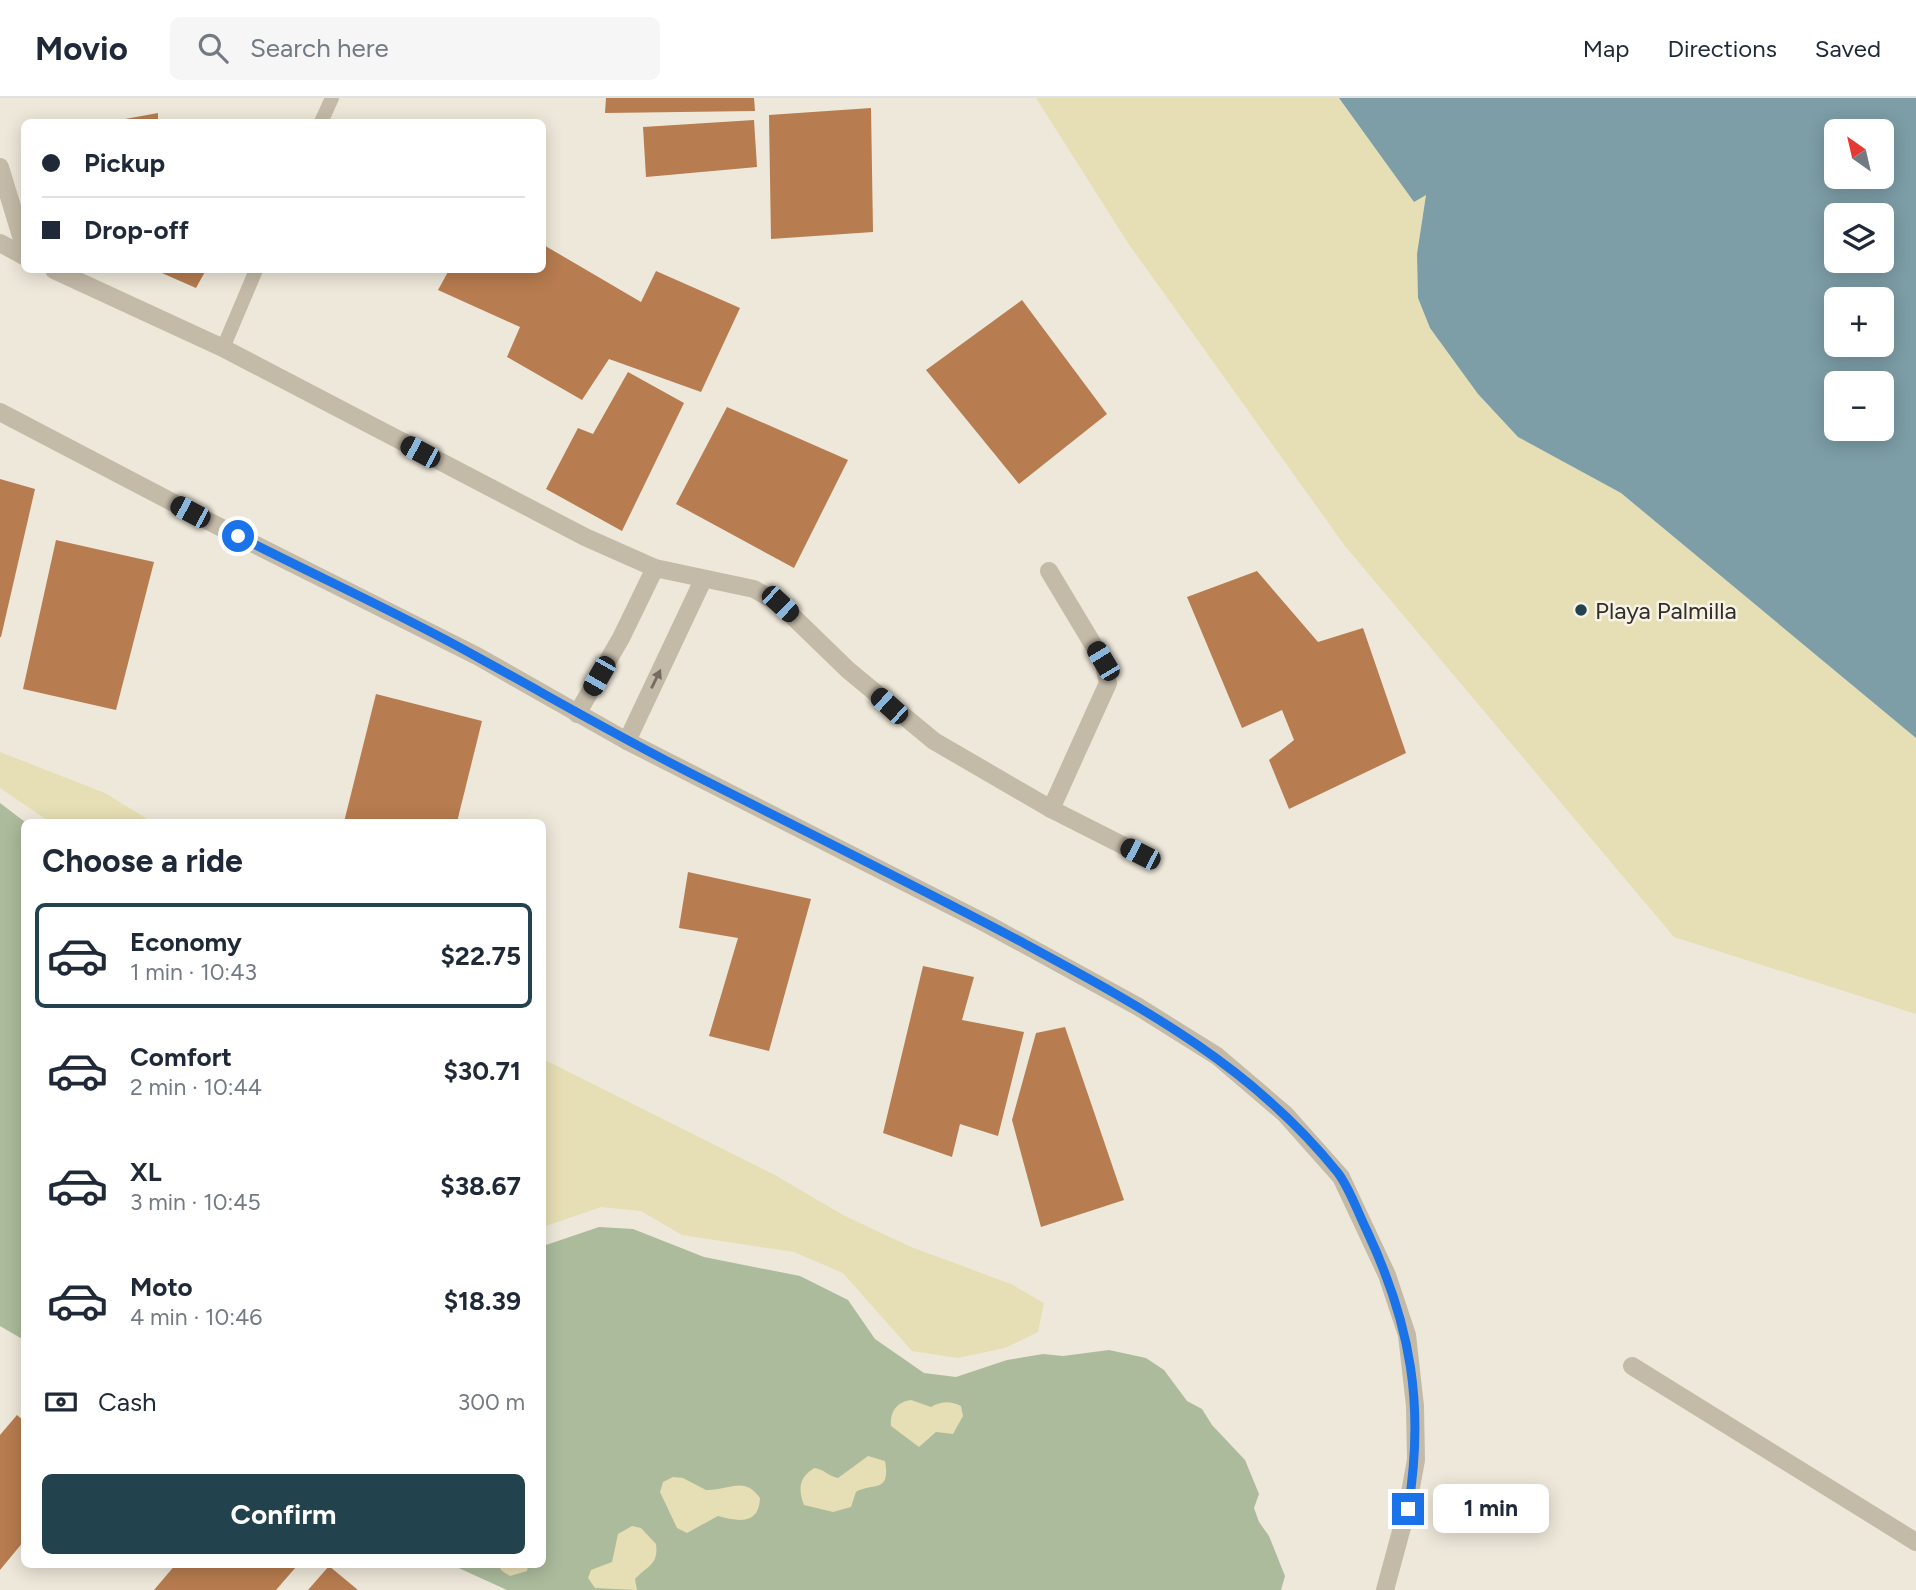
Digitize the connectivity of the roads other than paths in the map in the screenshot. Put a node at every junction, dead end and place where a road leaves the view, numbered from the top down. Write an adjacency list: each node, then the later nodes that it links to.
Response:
1 (332, 98): 2 (lane)
2 (322, 119)
3 (0, 167): 4 (street)
4 (21, 236)
5 (0, 243): 6 (street)
6 (21, 254)
7 (60, 273): 9 (street)
8 (255, 273): 9 (lane)
9 (223, 348): 11 (street)
10 (0, 412): 14 (street)
11 (655, 568): 13 (street); 14 (street)
12 (1049, 571): 16 (street)
13 (704, 580): 15 (street, one-way to 13); 16 (street)
14 (577, 714): 15 (street)
15 (627, 741): 20 (street)
16 (1051, 809): 17 (street)
17 (1140, 854)
18 (1632, 1366): 19 (street)
19 (1916, 1542)
20 (1384, 1590)

